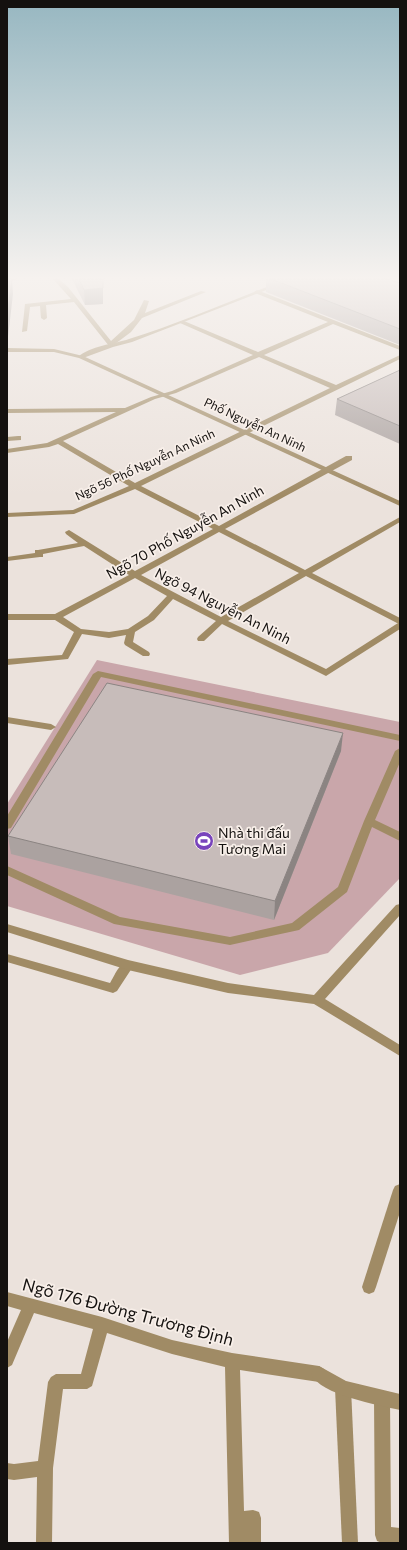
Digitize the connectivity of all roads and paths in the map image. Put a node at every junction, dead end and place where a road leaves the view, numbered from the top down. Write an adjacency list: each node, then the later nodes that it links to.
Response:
1 (64, 351): 6 (street, Phố Nguyễn An Ninh)
2 (95, 351): 6 (street)
3 (250, 351): 5 (street)
4 (266, 351): 5 (street)
5 (258, 355): 8 (street); 9 (street)
6 (81, 357): 9 (street, Phố Nguyễn An Ninh)
7 (400, 357): 8 (street, Ngõ 56 Phố Nguyễn An Ninh)
8 (336, 388): 12 (street, Ngõ 56 Phố Nguyễn An Ninh)
9 (165, 396): 10 (street); 12 (street, Phố Nguyễn An Ninh)
10 (127, 410): 11 (street); 15 (street)
11 (7, 411)
12 (244, 432): 18 (street, Phố Nguyễn An Ninh); 19 (street, Ngõ 56 Phố Nguyễn An Ninh)
13 (18, 438): 14 (street)
14 (7, 439)
15 (58, 441): 16 (street); 19 (street)
16 (7, 451)
17 (349, 458): 18 (street, Ngõ 70 Phố Nguyễn An Ninh)
18 (327, 470): 20 (street, Phố Nguyễn An Ninh); 23 (street, Ngõ 70 Phố Nguyễn An Ninh)
19 (135, 486): 21 (street, Ngõ 56 Phố Nguyễn An Ninh); 23 (street)
20 (400, 504)
21 (7, 515)
22 (400, 519): 27 (street)
23 (218, 528): 27 (street); 28 (street, Ngõ 70 Phố Nguyễn An Ninh)
24 (69, 532): 25 (street, Ngõ 94 Nguyễn An Ninh)
25 (84, 544): 26 (street); 28 (street, Ngõ 94 Nguyễn An Ninh)
26 (7, 559)
27 (305, 573): 32 (street); 33 (street)
28 (134, 575): 29 (street, Ngõ 94 Nguyễn An Ninh); 31 (street, Ngõ 70 Phố Nguyễn An Ninh)
29 (172, 595): 32 (street, Ngõ 94 Nguyễn An Ninh); 36 (street)
30 (7, 617): 31 (street)
31 (57, 617): 35 (street)
32 (221, 621): 34 (street, Ngõ 94 Nguyễn An Ninh); 37 (street)
33 (400, 621)
34 (400, 625)
35 (79, 631): 36 (street); 39 (street)
36 (131, 631): 38 (street)
37 (201, 639)
38 (146, 654)
39 (7, 662)
40 (7, 720): 41 (street)
41 (51, 727)
42 (400, 738): 45 (street)
43 (400, 751): 44 (street)
44 (369, 821): 46 (street); 47 (street)
45 (7, 825)
46 (400, 836)
47 (7, 870)
48 (400, 908): 52 (street)
49 (7, 928): 51 (street)
50 (7, 958): 51 (street)
51 (128, 965): 52 (street)
52 (317, 1000): 53 (street)
53 (400, 1051)
54 (400, 1190): 55 (street)
55 (369, 1287)
56 (7, 1299): 57 (street, Ngõ 176 Đường Trương Định)
57 (30, 1306): 58 (street, Ngõ 176 Đường Trương Định); 59 (street)
58 (102, 1324): 60 (street, Ngõ 176 Đường Trương Định); 64 (street)
59 (7, 1360)
60 (232, 1361): 61 (street, Ngõ 176 Đường Trương Định); 66 (street)
61 (343, 1388): 62 (street, Ngõ 176 Đường Trương Định); 71 (street)
62 (382, 1398): 63 (street, Ngõ 176 Đường Trương Định); 67 (street)
63 (400, 1402)
64 (45, 1468): 65 (street); 68 (street)
65 (7, 1471)
66 (236, 1521): 69 (street); 70 (street)
67 (400, 1536)
68 (44, 1543)
69 (237, 1543)
70 (253, 1543)
71 (350, 1543)

